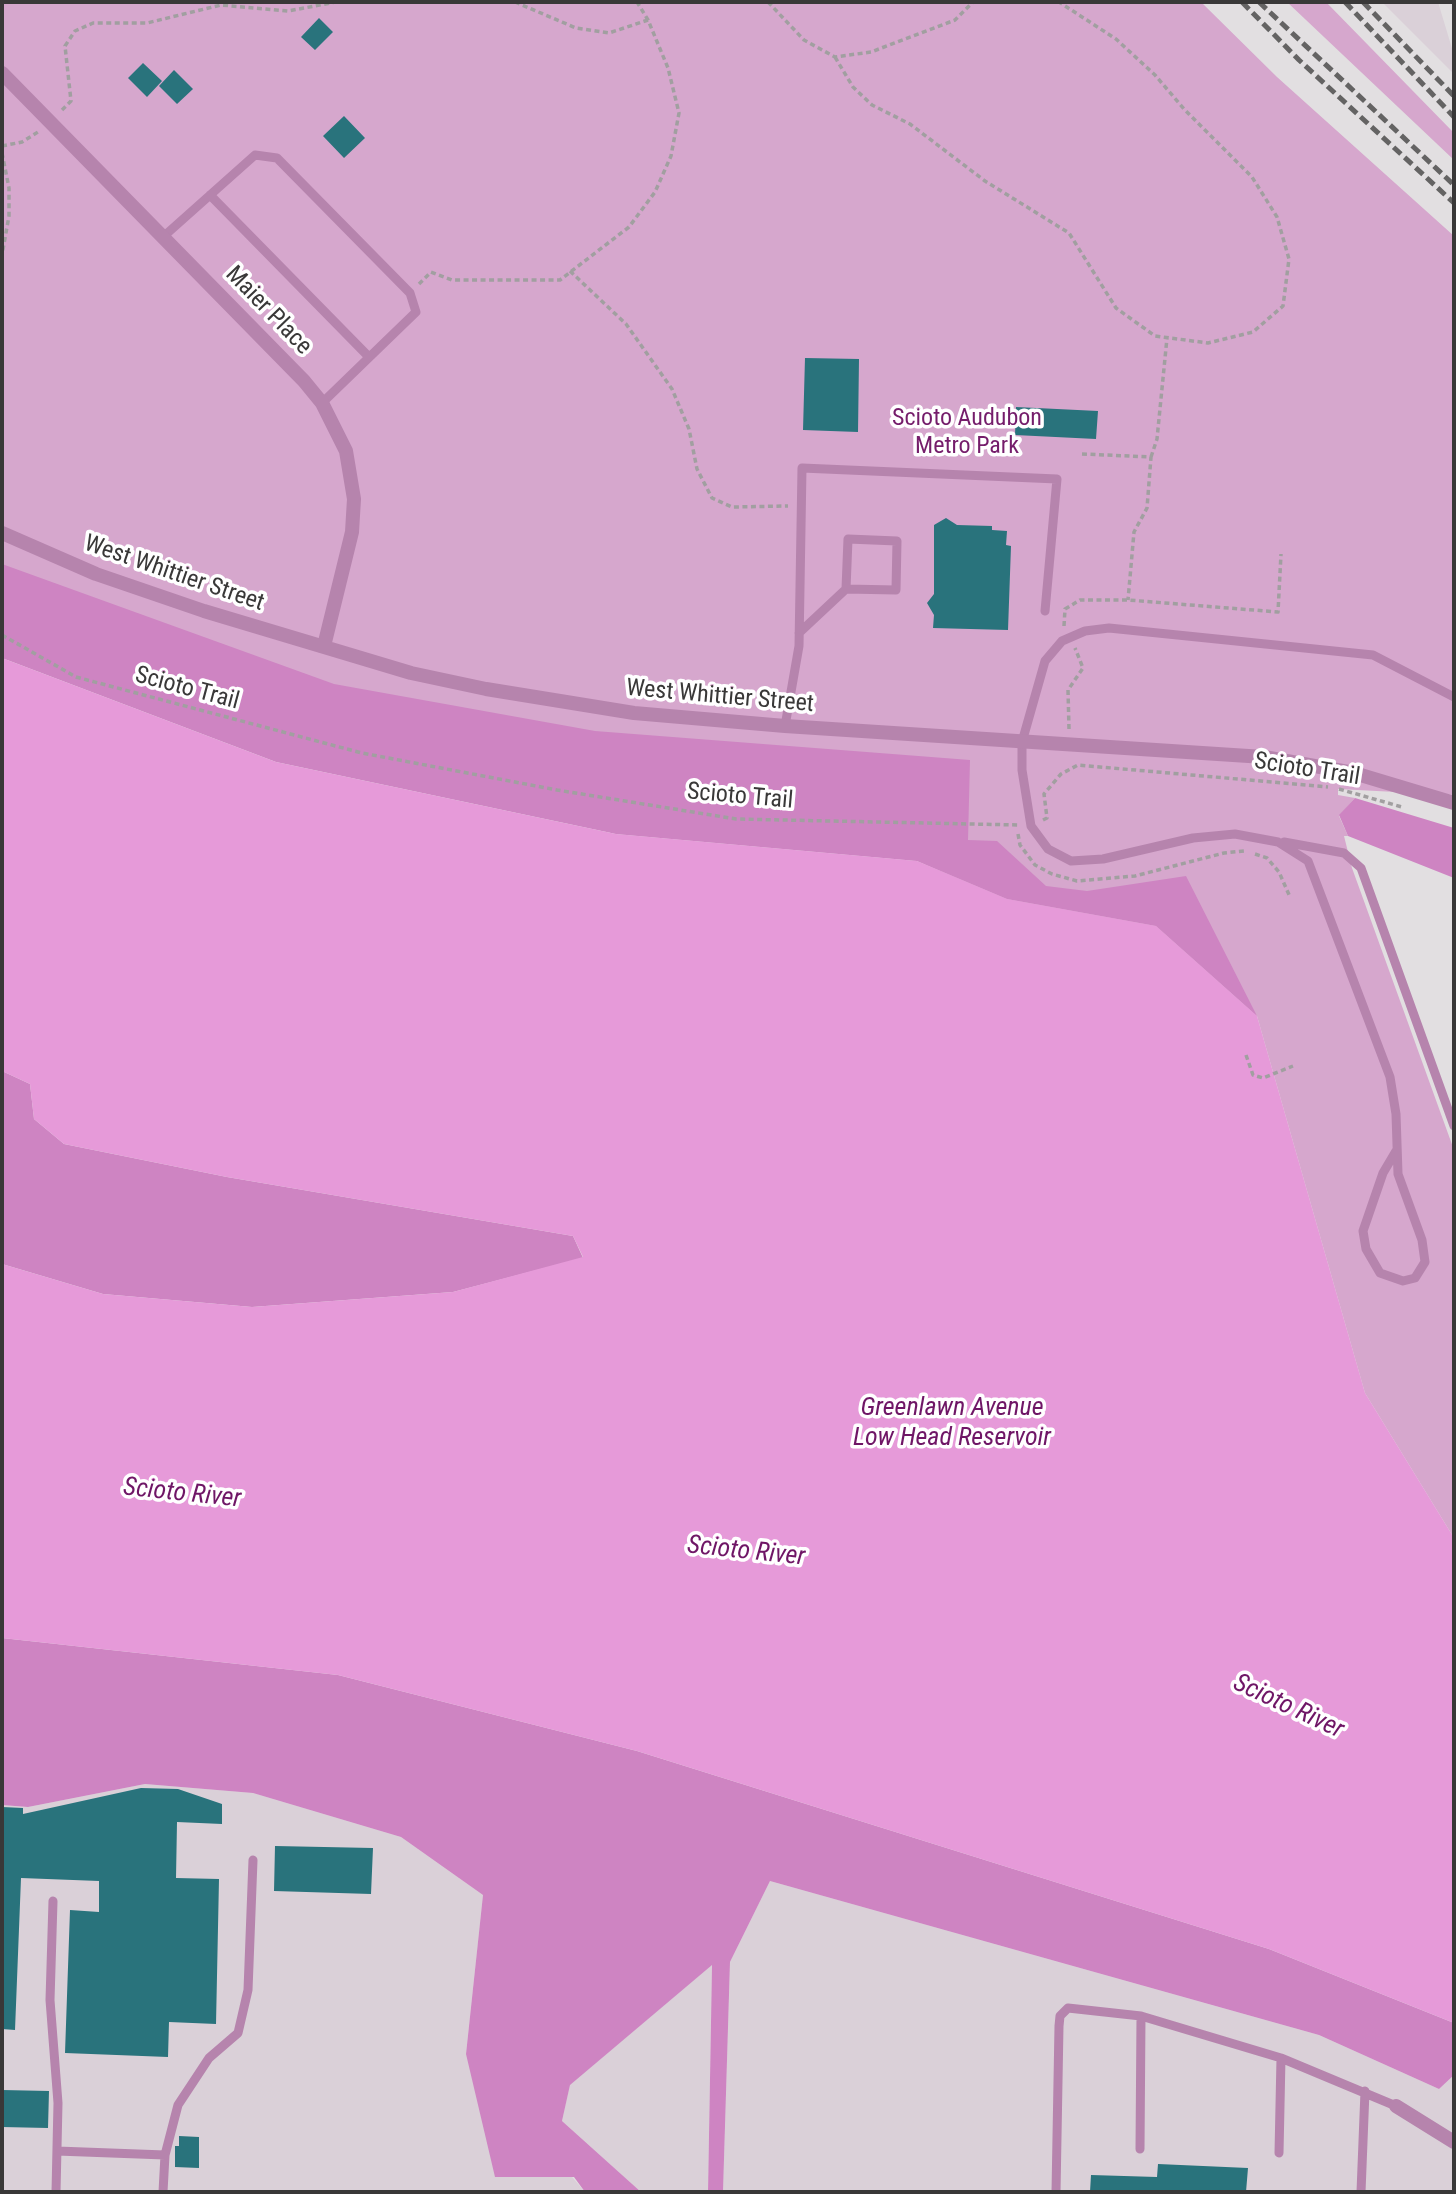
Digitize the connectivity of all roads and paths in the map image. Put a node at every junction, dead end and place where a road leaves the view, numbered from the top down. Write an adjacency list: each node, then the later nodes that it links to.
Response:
1 (336, 2): 10 (path)
2 (515, 2): 7 (path)
3 (638, 2): 7 (path)
4 (768, 2): 8 (path)
5 (973, 2): 8 (path)
6 (1059, 2): 18 (path)
7 (649, 20): 16 (path)
8 (835, 57): 18 (path)
9 (2, 73): 10 (street, Maier Place)
10 (51, 122): 11 (path); 14 (street, Maier Place)
11 (2, 146)
12 (2, 153): 15 (path)
13 (211, 195): 14 (lane); 17 (lane); 19 (lane)
14 (163, 237): 20 (street, Maier Place)
15 (2, 254)
16 (570, 271): 17 (path); 23 (path)
17 (410, 293): 19 (lane)
18 (1167, 337): 22 (path)
19 (369, 357): 20 (lane)
20 (322, 403): 30 (street, Maier Place)
21 (1082, 454): 22 (path)
22 (1151, 457): 26 (path)
23 (800, 505): 27 (lane); 28 (lane)
24 (2, 533): 30 (street, West Whittier Street)
25 (846, 589): 25 (lane); 28 (lane)
26 (1128, 600)
27 (1045, 611)
28 (799, 633): 32 (lane)
29 (2, 635): 36 (path, Scioto Trail)
30 (324, 646): 32 (street, West Whittier Street)
31 (1454, 698): 33 (lane)
32 (785, 726): 33 (street, West Whittier Street)
33 (1022, 742): 34 (street, West Whittier Street); 37 (lane)
34 (1454, 803)
35 (1402, 807): 37 (path, Scioto Trail)
36 (1015, 825): 37 (path, Scioto Trail); 39 (path)
37 (1031, 826): 38 (lane)
38 (1278, 842): 42 (lane); 43 (lane)
39 (1290, 897)
40 (1246, 1055): 41 (path)
41 (1293, 1066)
42 (1454, 1126)
43 (1396, 1151): 43 (lane)
44 (253, 1860): 54 (lane)
45 (52, 1902): 52 (lane)
46 (1141, 2016): 47 (lane); 51 (lane); 57 (lane)
47 (1281, 2057): 48 (lane); 53 (lane)
48 (1365, 2091): 49 (lane); 58 (lane)
49 (1396, 2106): 50 (street)
50 (1454, 2142)
51 (1140, 2149)
52 (57, 2151): 54 (lane); 55 (lane)
53 (1279, 2153)
54 (165, 2155): 56 (lane)
55 (56, 2192)
56 (163, 2192)
57 (1056, 2192)
58 (1361, 2192)

